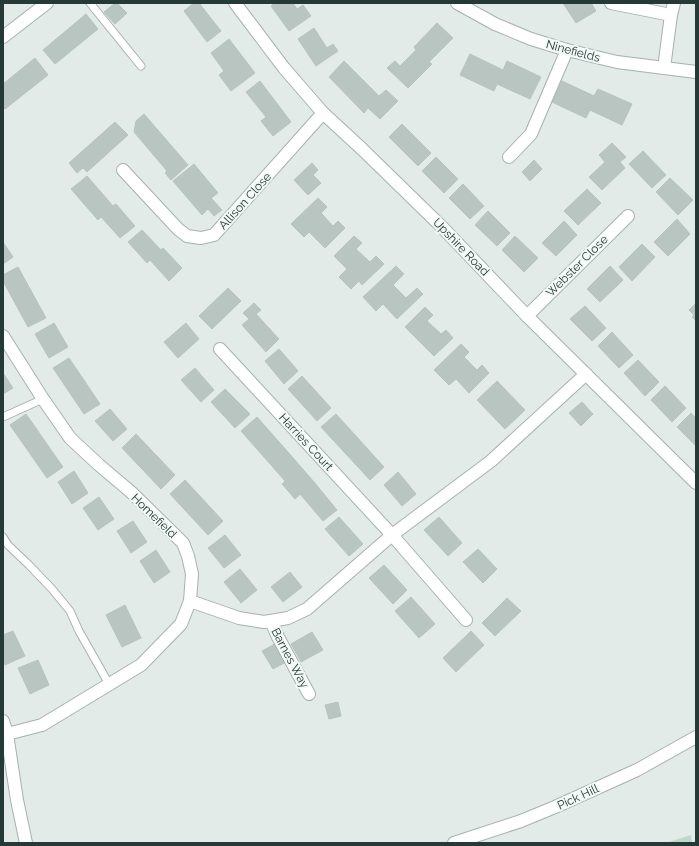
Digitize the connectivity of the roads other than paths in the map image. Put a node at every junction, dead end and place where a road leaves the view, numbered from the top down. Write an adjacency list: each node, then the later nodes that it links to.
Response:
1 (47, 3): 8 (street)
2 (90, 3): 10 (lane)
3 (235, 3): 13 (street, Upshire Road)
4 (457, 3): 9 (street, Ninefields)
5 (611, 3): 7 (street)
6 (674, 3): 7 (street)
7 (671, 15): 11 (street)
8 (3, 37)
9 (567, 50): 11 (street, Ninefields); 14 (street)
10 (141, 66)
11 (664, 68): 12 (street, Ninefields)
12 (696, 72)
13 (323, 113): 15 (street, Allison Close); 17 (street, Upshire Road)
14 (508, 157)
15 (124, 170)
16 (628, 216): 17 (street, Webster Close)
17 (527, 316): 20 (street, Upshire Road)
18 (3, 336): 21 (street, Homefield)
19 (220, 349): 24 (street, Harries Court)
20 (586, 374): 23 (street, Upshire Road); 24 (street)
21 (43, 399): 22 (lane); 26 (street, Homefield)
22 (3, 417)
23 (696, 483)
24 (392, 535): 27 (street, Harries Court); 28 (street)
25 (3, 537): 29 (lane)
26 (190, 601): 28 (street); 29 (street, Homefield)
27 (466, 620)
28 (271, 621): 30 (street, Barnes Way)
29 (109, 684): 32 (street, Homefield)
30 (309, 694)
31 (3, 721): 32 (street)
32 (7, 734): 34 (street)
33 (696, 737): 35 (street, Pick Hill)
34 (26, 843)
35 (454, 843)

